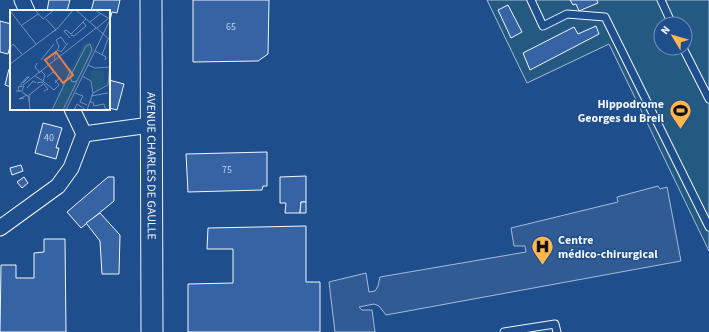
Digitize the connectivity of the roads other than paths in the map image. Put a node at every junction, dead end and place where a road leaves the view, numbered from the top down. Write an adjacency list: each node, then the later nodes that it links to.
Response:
1 (22, 0): 5 (street)
2 (151, 0): 10 (main road, AVENUE CHARLES DE GAULLE)
3 (531, 0): 12 (lane)
4 (661, 0): 6 (lane)
5 (27, 10)
6 (668, 16)
7 (687, 56): 8 (lane)
8 (709, 100)
9 (72, 110): 11 (street)
10 (150, 125): 11 (street); 14 (main road, AVENUE CHARLES DE GAULLE)
11 (84, 134): 13 (street)
12 (709, 227)
13 (0, 228)
14 (152, 332)
15 (504, 332): 16 (lane)
16 (557, 332)

